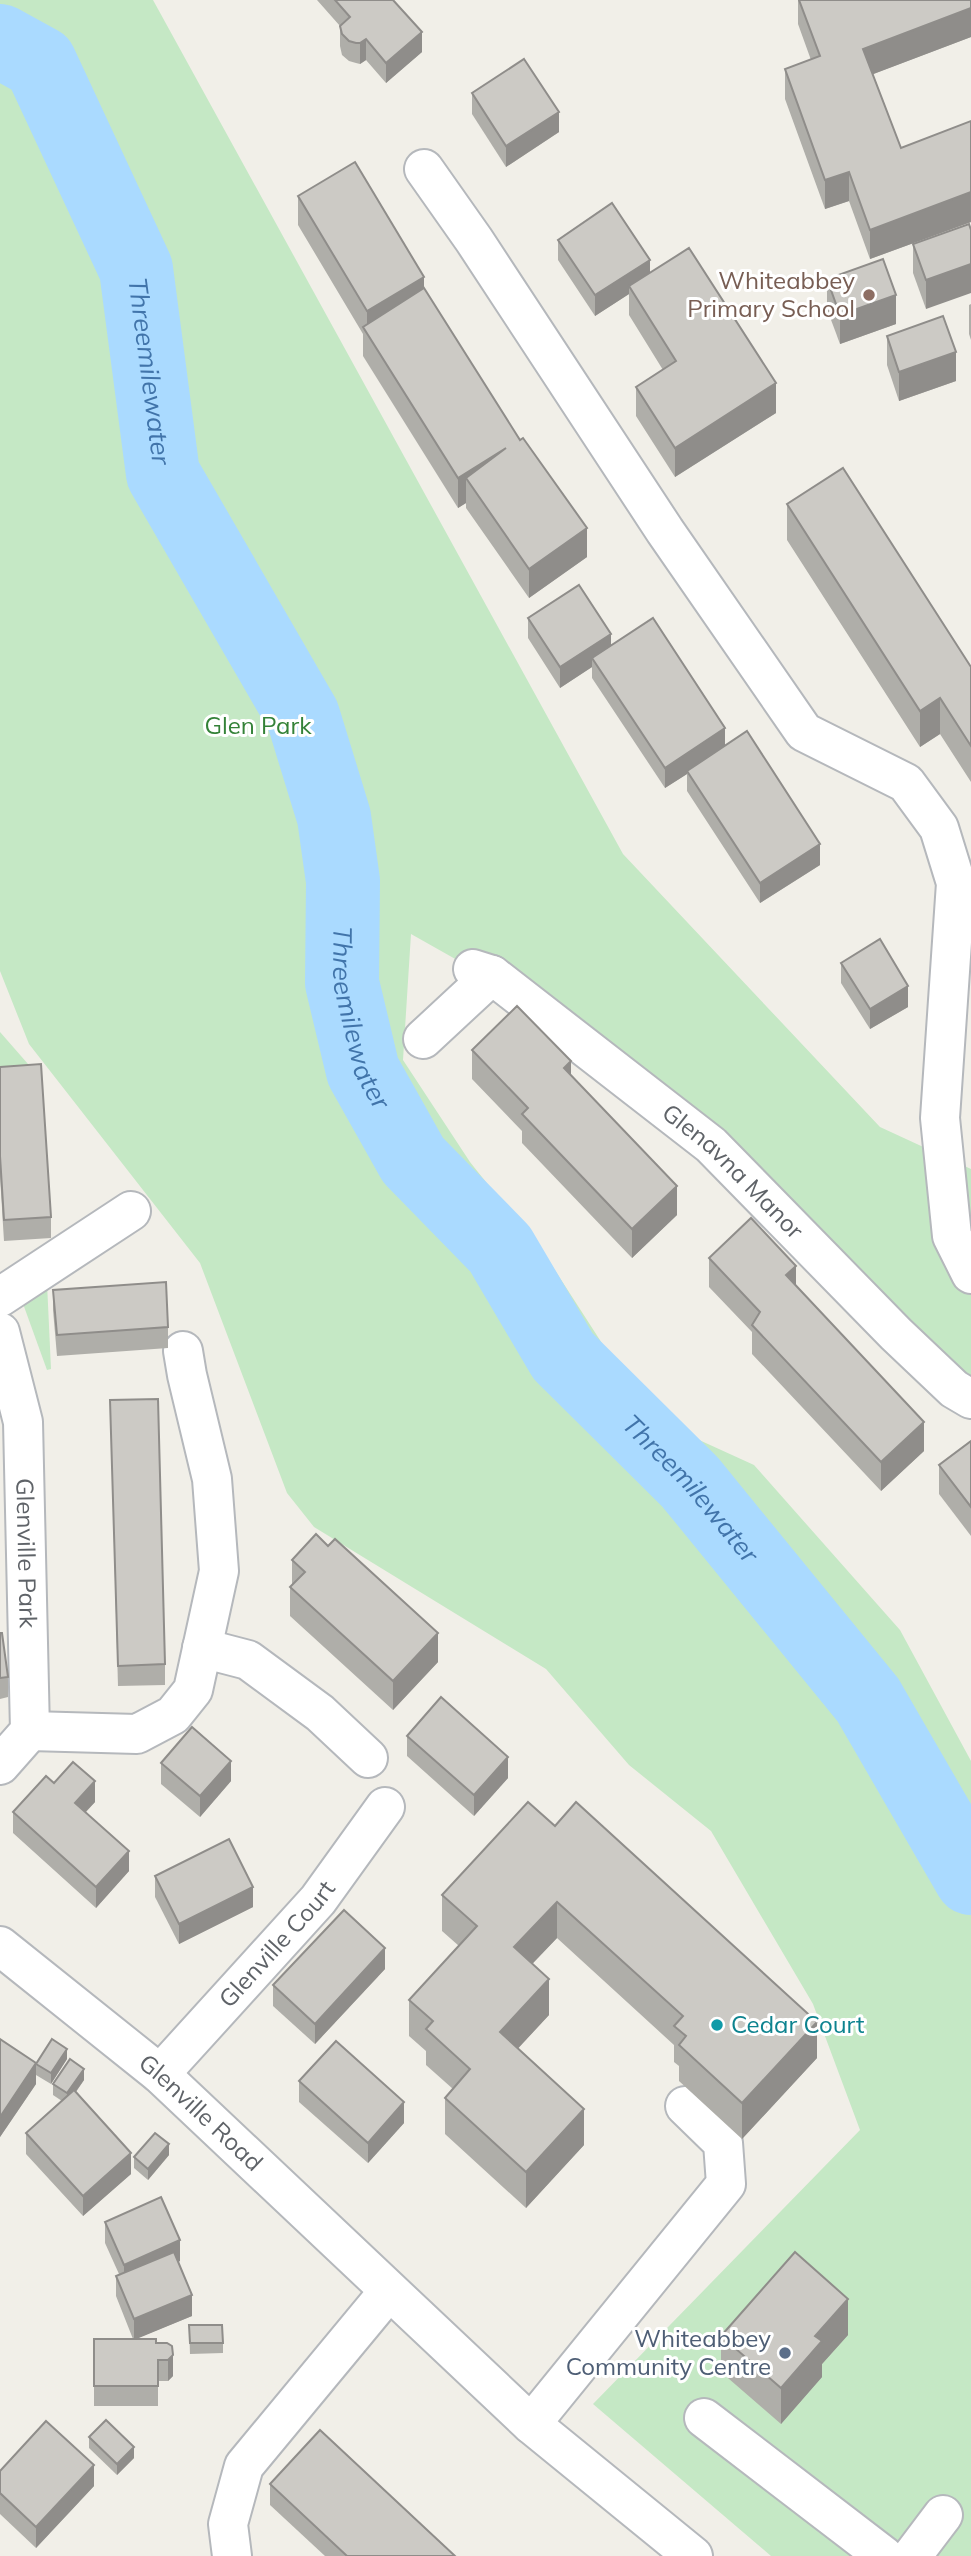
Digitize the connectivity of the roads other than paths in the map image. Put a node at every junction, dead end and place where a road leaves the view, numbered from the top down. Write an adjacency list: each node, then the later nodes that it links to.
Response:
1 (424, 169): 4 (street)
2 (423, 1039): 8 (street, Glenavna Manor)
3 (131, 1211): 5 (street)
4 (971, 1274)
5 (0, 1297)
6 (0, 1332): 10 (street, Glenville Park)
7 (183, 1351): 9 (street)
8 (971, 1399)
9 (202, 1648): 10 (street); 11 (street)
10 (30, 1731): 12 (street)
11 (368, 1758)
12 (0, 1765)
13 (385, 1807): 15 (street, Glenville Court)
14 (0, 1946): 15 (street, Glenville Road)
15 (160, 2074): 17 (street, Glenville Road)
16 (685, 2106): 19 (street)
17 (389, 2291): 19 (street, Glenville Road); 21 (street)
18 (704, 2418): 23 (street)
19 (531, 2424): 22 (street, Glenville Road)
20 (943, 2515): 24 (street)
21 (232, 2556)
22 (693, 2556)
23 (884, 2556)
24 (912, 2556)

